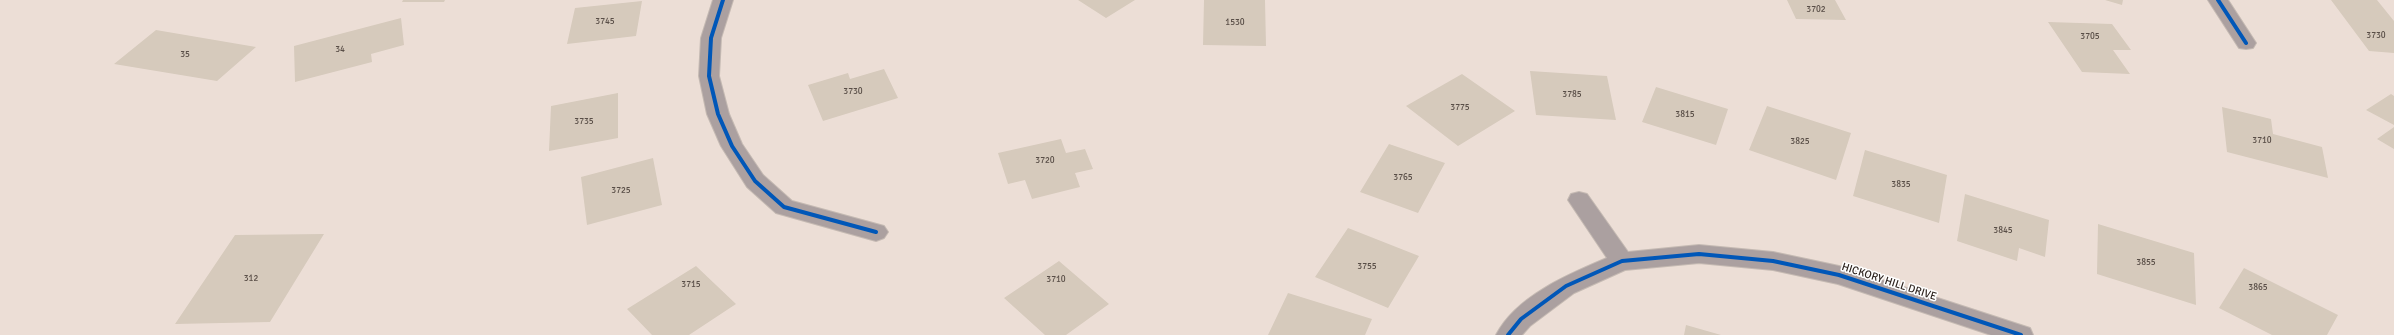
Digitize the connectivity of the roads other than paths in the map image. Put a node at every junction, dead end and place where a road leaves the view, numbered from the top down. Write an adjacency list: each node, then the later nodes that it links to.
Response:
1 (722, 0): 5 (street)
2 (2218, 0): 3 (street)
3 (2246, 43)
4 (1579, 200): 6 (street)
5 (876, 232)
6 (1622, 261): 7 (street, HICKORY HILL DRIVE); 8 (street, HICKORY HILL DRIVE)
7 (1508, 335)
8 (2021, 335)

